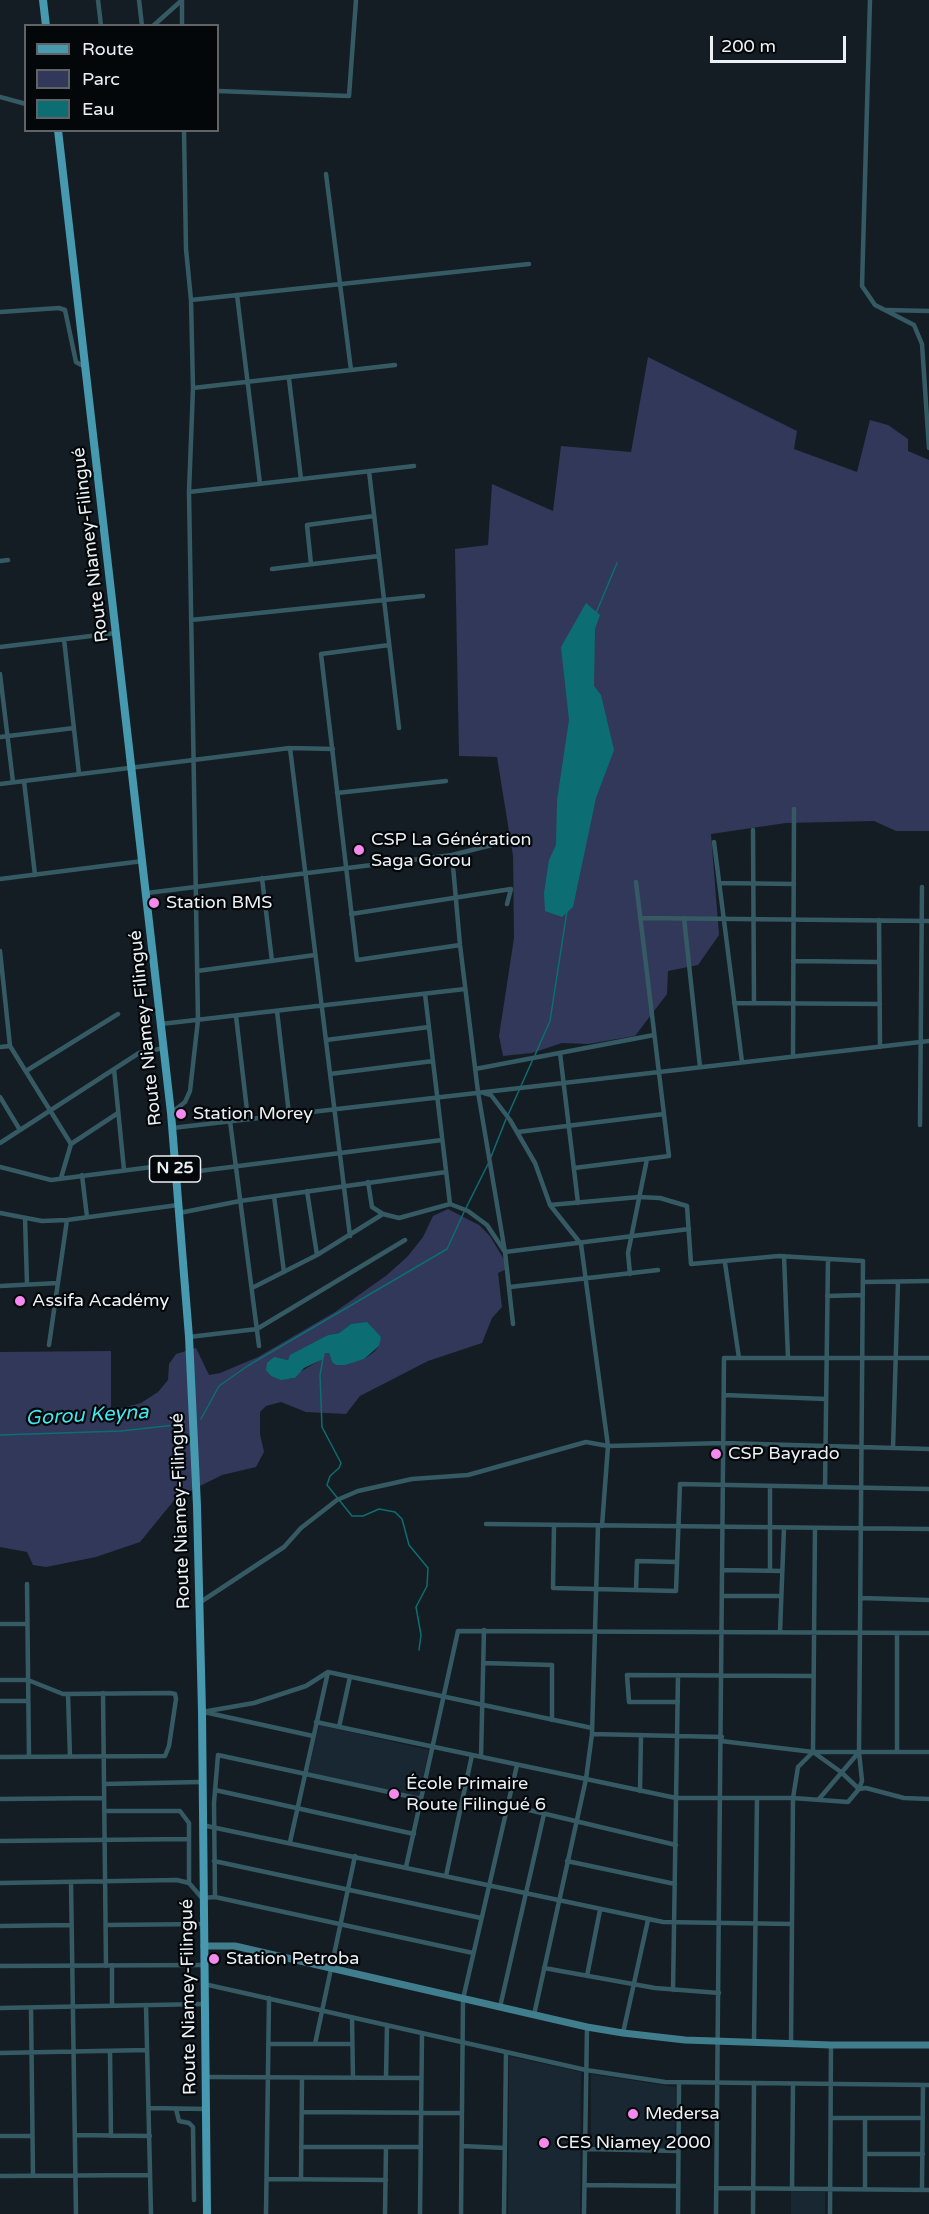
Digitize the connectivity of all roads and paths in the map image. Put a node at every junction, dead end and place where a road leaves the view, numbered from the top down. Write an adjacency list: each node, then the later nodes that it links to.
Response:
1 (43, 0): 6 (main road)
2 (98, 0): 7 (street)
3 (139, 0): 8 (street)
4 (356, 0): 11 (street)
5 (870, 0): 21 (street)
6 (46, 24)
7 (101, 24)
8 (142, 24)
9 (155, 24): 10 (street)
10 (182, 24)
11 (219, 91)
12 (0, 97): 13 (street)
13 (24, 103)
14 (58, 132): 25 (main road, Route Niamey-Filingué / N 25)
15 (184, 132): 20 (street)
16 (326, 174): 18 (street)
17 (529, 264): 18 (street)
18 (340, 283): 19 (street); 26 (street)
19 (237, 295): 20 (street); 28 (street)
20 (191, 300): 29 (street)
21 (884, 309): 23 (street); 30 (street)
22 (0, 312): 25 (street)
23 (929, 312)
24 (395, 364): 26 (street)
25 (86, 367): 45 (main road, Route Niamey-Filingué / N 25)
26 (351, 370): 27 (street)
27 (289, 379): 28 (street); 33 (street)
28 (248, 383): 29 (street); 34 (street)
29 (193, 388): 35 (street)
30 (929, 448)
31 (414, 466): 32 (street)
32 (369, 471): 33 (street); 36 (street)
33 (301, 479): 34 (street)
34 (260, 484): 35 (street)
35 (189, 492): 44 (street)
36 (374, 516): 37 (street); 40 (street)
37 (379, 556): 40 (street); 43 (street)
38 (8, 560): 39 (street)
39 (0, 561)
40 (311, 564): 41 (street)
41 (272, 569)
42 (423, 596): 43 (street)
43 (384, 600): 44 (street); 47 (street)
44 (191, 620): 56 (street)
45 (116, 633): 46 (street); 57 (main road, Route Niamey-Filingué / N 25)
46 (64, 639): 48 (street); 50 (street)
47 (389, 645): 51 (street); 55 (street)
48 (0, 647)
49 (0, 674): 52 (street)
50 (74, 728): 52 (street); 58 (street)
51 (399, 728)
52 (8, 736): 53 (street); 61 (street)
53 (0, 737)
54 (290, 748): 55 (street); 56 (street); 71 (street)
55 (333, 749): 63 (street)
56 (194, 759): 57 (street); 79 (street)
57 (132, 768): 58 (street); 69 (main road, Route Niamey-Filingué / N 25)
58 (79, 774): 59 (street)
59 (24, 781): 61 (street); 72 (street)
60 (446, 781): 63 (street)
61 (13, 782): 62 (street)
62 (0, 784)
63 (337, 794): 70 (street)
64 (794, 809): 78 (street)
65 (753, 830): 77 (street)
66 (714, 842): 76 (street)
67 (500, 843): 68 (street)
68 (452, 855): 70 (street); 82 (street)
69 (143, 861): 72 (street); 81 (main road, Route Niamey-Filingué / N 25)
70 (345, 869): 71 (street); 84 (street)
71 (305, 873): 73 (street); 95 (street)
72 (35, 875): 74 (street)
73 (262, 878): 79 (street); 96 (street)
74 (0, 879)
75 (636, 882): 85 (street)
76 (719, 883): 77 (street); 87 (street)
77 (754, 884): 78 (street); 88 (street)
78 (794, 884): 89 (street)
79 (195, 886): 81 (street); 100 (street)
80 (921, 887): 91 (street)
81 (147, 893): 112 (main road, Route Niamey-Filingué / N 25)
82 (455, 898): 83 (street); 84 (street); 93 (street)
83 (507, 904)
84 (351, 914): 93 (street)
85 (640, 918): 86 (street); 114 (street)
86 (684, 918): 87 (street); 126 (street)
87 (724, 919): 88 (street); 103 (street)
88 (754, 919): 89 (street); 104 (street)
89 (794, 919): 90 (street); 97 (street)
90 (879, 920): 91 (street); 98 (street)
91 (921, 921): 92 (street); 117 (street)
92 (929, 921)
93 (460, 945): 101 (street)
94 (0, 951): 99 (street)
95 (315, 955): 96 (street); 107 (street)
96 (272, 961): 100 (street)
97 (793, 961): 98 (street); 105 (street)
98 (879, 962): 106 (street)
99 (1, 963): 118 (street)
100 (197, 970): 111 (street)
101 (465, 989): 102 (street); 128 (street)
102 (425, 994): 107 (street); 113 (street)
103 (734, 1003): 104 (street); 125 (street)
104 (754, 1003): 105 (street)
105 (793, 1004): 106 (street); 123 (street)
106 (879, 1005): 120 (street)
107 (322, 1006): 108 (street); 115 (street)
108 (277, 1011): 110 (street); 140 (street)
109 (118, 1014): 129 (street)
110 (237, 1016): 111 (street); 142 (street)
111 (198, 1020): 112 (street); 139 (street)
112 (161, 1024): 121 (main road, Route Niamey-Filingué / N 25)
113 (429, 1027): 115 (street); 124 (street)
114 (654, 1035): 122 (street); 130 (street)
115 (326, 1040): 131 (street)
116 (929, 1041): 117 (street)
117 (921, 1042): 120 (street); 144 (street)
118 (10, 1046): 119 (street); 129 (street)
119 (0, 1047)
120 (880, 1047): 123 (street)
121 (164, 1048): 127 (street); 139 (main road, Route Niamey-Filingué / N 25)
122 (560, 1053): 128 (street); 132 (street)
123 (793, 1056): 125 (street)
124 (433, 1061): 131 (street); 135 (street)
125 (742, 1062): 126 (street)
126 (700, 1067): 130 (street)
127 (114, 1069): 137 (street); 138 (street)
128 (476, 1069): 133 (street)
129 (26, 1071): 137 (street)
130 (659, 1072): 132 (street); 141 (street)
131 (330, 1074): 136 (street)
132 (563, 1083): 133 (street); 145 (street)
133 (478, 1092): 135 (street); 148 (street); 183 (street)
134 (0, 1097): 147 (street)
135 (437, 1097): 136 (street); 149 (street)
136 (334, 1109): 140 (street); 152 (street)
137 (50, 1110): 147 (street); 151 (street)
138 (118, 1113): 151 (street); 158 (street)
139 (171, 1113): 146 (main road, Route Niamey-Filingué / N 25)
140 (289, 1114): 142 (street)
141 (664, 1114): 145 (street); 153 (street)
142 (248, 1119): 143 (street)
143 (230, 1121): 146 (street); 155 (street)
144 (920, 1125)
145 (568, 1126): 148 (street); 157 (street)
146 (172, 1128): 154 (main road, Route Niamey-Filingué / N 25)
147 (20, 1130): 150 (street)
148 (518, 1132): 171 (street)
149 (442, 1140): 152 (street); 159 (street)
150 (0, 1143)
151 (71, 1144): 162 (street)
152 (340, 1152): 155 (street); 164 (street)
153 (646, 1159): 157 (street); 167 (street)
154 (175, 1164): 158 (street); 160 (main road, Route Niamey-Filingué / N 25)
155 (236, 1166): 160 (street); 168 (street)
156 (0, 1167): 162 (street)
157 (574, 1168): 169 (street)
158 (124, 1170): 161 (street)
159 (446, 1172): 163 (street); 170 (street)
160 (176, 1174): 172 (main road, Route Niamey-Filingué / N 25)
161 (82, 1175): 162 (street); 175 (street)
162 (61, 1178)
163 (368, 1182): 164 (street); 174 (street)
164 (344, 1186): 165 (street); 179 (street)
165 (307, 1191): 166 (street); 184 (street)
166 (273, 1196): 168 (street); 189 (street)
167 (639, 1197): 169 (street); 178 (street); 180 (street)
168 (240, 1201): 172 (street); 199 (street)
169 (578, 1203): 171 (street)
170 (450, 1204): 174 (street); 183 (street)
171 (550, 1205): 182 (street)
172 (179, 1209): 175 (street); 204 (main road, Route Niamey-Filingué / N 25)
173 (0, 1213): 176 (street)
174 (383, 1215): 179 (street)
175 (87, 1217): 177 (street)
176 (25, 1218): 177 (street); 196 (street)
177 (67, 1220): 193 (street)
178 (689, 1229): 180 (street); 187 (street)
179 (350, 1236): 184 (street)
180 (631, 1237): 182 (street); 190 (street)
181 (405, 1240): 203 (street)
182 (581, 1244): 183 (street); 191 (street)
183 (505, 1252): 198 (street)
184 (317, 1255): 189 (street)
185 (784, 1256): 186 (street); 187 (street); 208 (street)
186 (828, 1259): 194 (street); 201 (street)
187 (725, 1263): 207 (street)
188 (658, 1270): 190 (street)
189 (284, 1272): 199 (street)
190 (630, 1274): 191 (street)
191 (585, 1279): 198 (street); 216 (street)
192 (929, 1281): 195 (street)
193 (58, 1282): 196 (street); 205 (street)
194 (863, 1282): 195 (street); 200 (street)
195 (898, 1282): 211 (street)
196 (27, 1284): 197 (street)
197 (0, 1286)
198 (510, 1287): 202 (street)
199 (252, 1288): 203 (street)
200 (863, 1295): 201 (street); 210 (street)
201 (827, 1296): 209 (street)
202 (513, 1324)
203 (257, 1329): 204 (street); 206 (street)
204 (189, 1337): 247 (main road, Route Niamey-Filingué / N 25)
205 (49, 1345)
206 (259, 1346)
207 (739, 1358): 208 (street); 213 (street)
208 (788, 1358): 209 (street)
209 (827, 1358): 210 (street); 214 (street)
210 (862, 1358): 211 (street); 218 (street)
211 (896, 1358): 212 (street); 219 (street)
212 (929, 1358)
213 (724, 1395): 214 (street); 215 (street)
214 (826, 1399): 217 (street)
215 (724, 1443): 216 (street); 217 (street); 221 (street)
216 (608, 1446): 228 (street); 247 (street)
217 (825, 1446): 218 (street); 223 (street)
218 (862, 1447): 219 (street); 224 (street)
219 (893, 1448): 220 (street)
220 (929, 1449)
221 (723, 1485): 222 (street); 229 (street); 230 (street)
222 (770, 1486): 223 (street); 231 (street)
223 (825, 1487): 224 (street)
224 (861, 1487): 225 (street); 234 (street)
225 (929, 1489)
226 (486, 1524): 227 (street)
227 (554, 1526): 228 (street); 241 (street)
228 (600, 1526): 229 (street); 241 (street)
229 (678, 1528): 230 (street); 236 (street)
230 (723, 1528): 231 (street); 237 (street)
231 (770, 1528): 232 (street); 238 (street)
232 (784, 1528): 233 (street); 239 (street)
233 (815, 1528): 234 (street); 254 (street)
234 (861, 1529): 235 (street); 245 (street)
235 (929, 1529)
236 (677, 1562): 242 (street); 242 (street)
237 (723, 1570): 238 (street); 243 (street)
238 (770, 1570): 239 (street)
239 (782, 1571): 244 (street)
240 (27, 1584): 249 (street)
241 (596, 1589): 242 (street); 251 (street)
242 (636, 1590)
243 (722, 1596): 244 (street); 252 (street)
244 (781, 1596): 253 (street)
245 (860, 1598): 246 (street); 255 (street)
246 (929, 1600)
247 (199, 1603): 273 (main road, Route Niamey-Filingué / N 25)
248 (0, 1624): 249 (street)
249 (27, 1624): 265 (street)
250 (484, 1630): 251 (street); 258 (street); 268 (street)
251 (595, 1632): 252 (street); 277 (street)
252 (722, 1632): 253 (street); 261 (street)
253 (780, 1632): 254 (street)
254 (814, 1632): 255 (street); 262 (street)
255 (860, 1632): 256 (street); 284 (street)
256 (897, 1633): 257 (street); 285 (street)
257 (929, 1633)
258 (483, 1663): 272 (street); 274 (street)
259 (328, 1672): 263 (street); 273 (street); 275 (street)
260 (678, 1675): 261 (street); 271 (street); 271 (street)
261 (722, 1676): 262 (street); 281 (street)
262 (814, 1676): 283 (street)
263 (350, 1677): 268 (street); 276 (street)
264 (0, 1680): 265 (street)
265 (28, 1680): 266 (street); 270 (street)
266 (68, 1694): 267 (street); 291 (street)
267 (103, 1694): 288 (street); 288 (street)
268 (443, 1698): 272 (street); 282 (street)
269 (0, 1701): 270 (street)
270 (28, 1701): 290 (street)
271 (678, 1702): 280 (street)
272 (482, 1707): 274 (street); 292 (street)
273 (202, 1712): 279 (street); 297 (main road, Route Niamey-Filingué / N 25)
274 (552, 1720): 277 (street)
275 (316, 1722): 276 (street); 279 (street)
276 (339, 1726): 282 (street)
277 (592, 1731): 278 (street); 296 (street)
278 (641, 1735): 280 (street); 301 (street)
279 (313, 1736): 295 (street)
280 (677, 1736): 281 (street); 303 (street)
281 (721, 1739): 283 (street); 304 (street)
282 (433, 1747): 287 (street); 309 (street)
283 (813, 1752): 284 (street); 294 (street); 306 (street)
284 (859, 1752): 285 (street); 294 (street); 299 (street)
285 (897, 1752): 286 (street)
286 (929, 1752)
287 (472, 1755): 292 (street); 328 (street)
288 (104, 1756): 291 (street); 298 (street)
289 (0, 1757): 290 (street)
290 (29, 1757): 291 (street)
291 (70, 1757)
292 (481, 1757): 293 (street)
293 (517, 1765): 296 (street); 311 (street)
294 (841, 1772): 299 (street); 310 (street)
295 (304, 1775): 300 (street); 309 (street); 312 (street)
296 (586, 1779): 301 (street); 315 (street)
297 (201, 1782): 298 (street); 316 (main road, Route Niamey-Filingué / N 25)
298 (104, 1784): 302 (street)
299 (859, 1789): 307 (street); 310 (street)
300 (215, 1790): 312 (street); 317 (street)
301 (640, 1791): 303 (street)
302 (104, 1798): 308 (street); 313 (street)
303 (676, 1798): 304 (street); 323 (street)
304 (721, 1798): 305 (street); 346 (street)
305 (757, 1798): 306 (street); 350 (street)
306 (793, 1798): 310 (street); 347 (street)
307 (929, 1798)
308 (0, 1799)
309 (421, 1799): 318 (street)
310 (819, 1799)
311 (508, 1805): 314 (street); 334 (street)
312 (297, 1808): 318 (street); 322 (street)
313 (104, 1811): 319 (street); 320 (street)
314 (544, 1814): 315 (street); 336 (street)
315 (576, 1821): 323 (street); 326 (street)
316 (201, 1825): 317 (street); 338 (main road, Route Niamey-Filingué / N 25)
317 (214, 1825): 322 (street); 325 (street)
318 (414, 1833): 327 (street)
319 (105, 1839): 320 (street); 321 (street); 329 (street)
320 (189, 1839): 332 (street)
321 (0, 1841)
322 (290, 1842): 324 (street)
323 (676, 1845): 333 (street)
324 (355, 1856): 327 (street); 335 (street)
325 (214, 1861): 335 (street); 337 (street)
326 (567, 1861): 333 (street); 339 (street)
327 (406, 1867): 328 (street)
328 (446, 1876): 334 (street)
329 (105, 1880): 330 (street); 332 (street); 349 (street)
330 (71, 1882): 331 (street); 348 (street)
331 (0, 1883)
332 (189, 1883): 338 (street)
333 (675, 1884): 345 (street)
334 (489, 1885): 336 (street); 341 (street)
335 (348, 1888): 341 (street); 343 (street)
336 (526, 1893): 339 (street); 371 (street)
337 (215, 1897): 338 (street); 343 (street)
338 (202, 1898): 344 (main road, Route Niamey-Filingué / N 25)
339 (558, 1900): 340 (street); 359 (street)
340 (600, 1910): 342 (street); 360 (street)
341 (482, 1918): 353 (street)
342 (648, 1920): 345 (street); 362 (street)
343 (341, 1923): 353 (street); 358 (street)
344 (203, 1924): 349 (street); 352 (main road, Route Niamey-Filingué / N 25)
345 (674, 1924): 346 (street); 363 (street)
346 (720, 1924): 350 (street); 364 (street)
347 (792, 1924): 350 (street); 387 (street)
348 (71, 1925): 351 (street); 357 (street)
349 (106, 1925): 354 (street)
350 (756, 1925): 383 (street)
351 (0, 1926)
352 (204, 1946): 355 (main road, Route Niamey-Filingué / N 25); 358 (street)
353 (473, 1953): 366 (street)
354 (109, 1965): 355 (street); 357 (street); 370 (street)
355 (204, 1965): 361 (main road, Route Niamey-Filingué / N 25)
356 (0, 1966): 357 (street)
357 (72, 1966): 369 (street)
358 (331, 1968): 366 (street); 374 (street)
359 (544, 1968): 360 (street); 375 (street)
360 (587, 1976): 362 (street)
361 (204, 1984): 365 (street); 367 (main road, Route Niamey-Filingué / N 25)
362 (634, 1984): 363 (street); 380 (street)
363 (673, 1990): 364 (street)
364 (719, 1993): 381 (street)
365 (269, 1998): 374 (street); 384 (street)
366 (463, 1999): 371 (street); 382 (street)
367 (204, 2004): 368 (street); 397 (main road, Route Niamey-Filingué / N 25)
368 (146, 2005): 370 (street); 390 (street)
369 (73, 2006): 370 (street); 373 (street); 391 (street)
370 (112, 2006)
371 (500, 2007): 375 (street)
372 (0, 2008): 373 (street)
373 (31, 2008): 393 (street)
374 (322, 2011): 376 (street); 385 (street)
375 (534, 2015): 378 (street)
376 (352, 2017): 377 (street); 386 (street)
377 (387, 2025): 379 (street); 401 (street)
378 (587, 2027): 380 (street); 396 (street)
379 (422, 2033): 382 (street); 402 (street)
380 (623, 2033): 381 (street)
381 (718, 2040): 383 (street); 404 (street)
382 (463, 2042): 394 (street); 414 (street)
383 (754, 2042): 387 (street)
384 (268, 2044): 385 (street); 398 (street)
385 (315, 2044): 386 (street)
386 (352, 2044): 400 (street)
387 (791, 2044): 388 (street)
388 (831, 2045): 389 (street); 407 (street)
389 (929, 2045)
390 (147, 2050): 392 (street); 409 (street)
391 (73, 2051): 392 (street); 393 (street); 418 (street)
392 (110, 2051): 421 (street)
393 (31, 2052): 395 (street); 420 (street)
394 (506, 2052): 396 (street); 427 (street)
395 (0, 2053)
396 (586, 2070): 403 (street); 428 (street)
397 (206, 2077): 398 (street); 411 (main road, Route Niamey-Filingué / N 25)
398 (268, 2078): 399 (street); 436 (street)
399 (303, 2078): 400 (street); 412 (street)
400 (353, 2078): 401 (street)
401 (387, 2078): 402 (street)
402 (421, 2078): 413 (street)
403 (679, 2083): 404 (street); 429 (street)
404 (717, 2083): 405 (street); 441 (street)
405 (754, 2083): 406 (street); 442 (street)
406 (793, 2084): 407 (street); 443 (street)
407 (831, 2084): 408 (street); 415 (street)
408 (926, 2085): 417 (street)
409 (149, 2108): 410 (street); 422 (street)
410 (176, 2109): 411 (street); 448 (street)
411 (206, 2109): 451 (main road, Route Niamey-Filingué / N 25)
412 (302, 2112): 413 (street); 424 (street)
413 (421, 2113): 414 (street); 426 (street)
414 (462, 2113): 423 (street)
415 (831, 2118): 416 (street); 444 (street)
416 (866, 2118): 417 (street); 430 (street)
417 (923, 2118): 431 (street)
418 (75, 2135): 421 (street); 435 (street)
419 (0, 2136): 420 (street)
420 (32, 2136): 434 (street)
421 (111, 2136): 422 (street)
422 (150, 2136): 432 (street)
423 (462, 2146): 427 (street); 455 (street)
424 (302, 2147): 425 (street); 437 (street)
425 (386, 2147): 426 (street); 438 (street)
426 (421, 2147): 454 (street)
427 (505, 2148): 456 (street)
428 (585, 2149): 429 (street); 439 (street)
429 (678, 2151): 440 (street)
430 (865, 2154): 431 (street); 445 (street)
431 (923, 2154): 446 (street)
432 (150, 2175): 435 (street); 450 (street)
433 (0, 2176): 434 (street)
434 (33, 2176): 435 (street)
435 (75, 2176): 449 (street)
436 (267, 2179): 437 (street); 452 (street)
437 (301, 2179): 438 (street)
438 (386, 2180): 453 (street)
439 (585, 2185): 440 (street); 457 (street)
440 (678, 2186): 458 (street)
441 (716, 2188): 442 (street); 459 (street)
442 (753, 2188): 443 (street); 460 (street)
443 (792, 2188): 444 (street)
444 (830, 2189): 445 (street); 461 (street)
445 (865, 2189): 446 (street)
446 (922, 2189): 447 (street)
447 (929, 2190)
448 (194, 2200)
449 (76, 2214)
450 (151, 2214)
451 (207, 2214)
452 (266, 2214)
453 (385, 2214)
454 (420, 2214)
455 (461, 2214)
456 (504, 2214)
457 (585, 2214)
458 (678, 2214)
459 (716, 2214)
460 (753, 2214)
461 (830, 2214)

